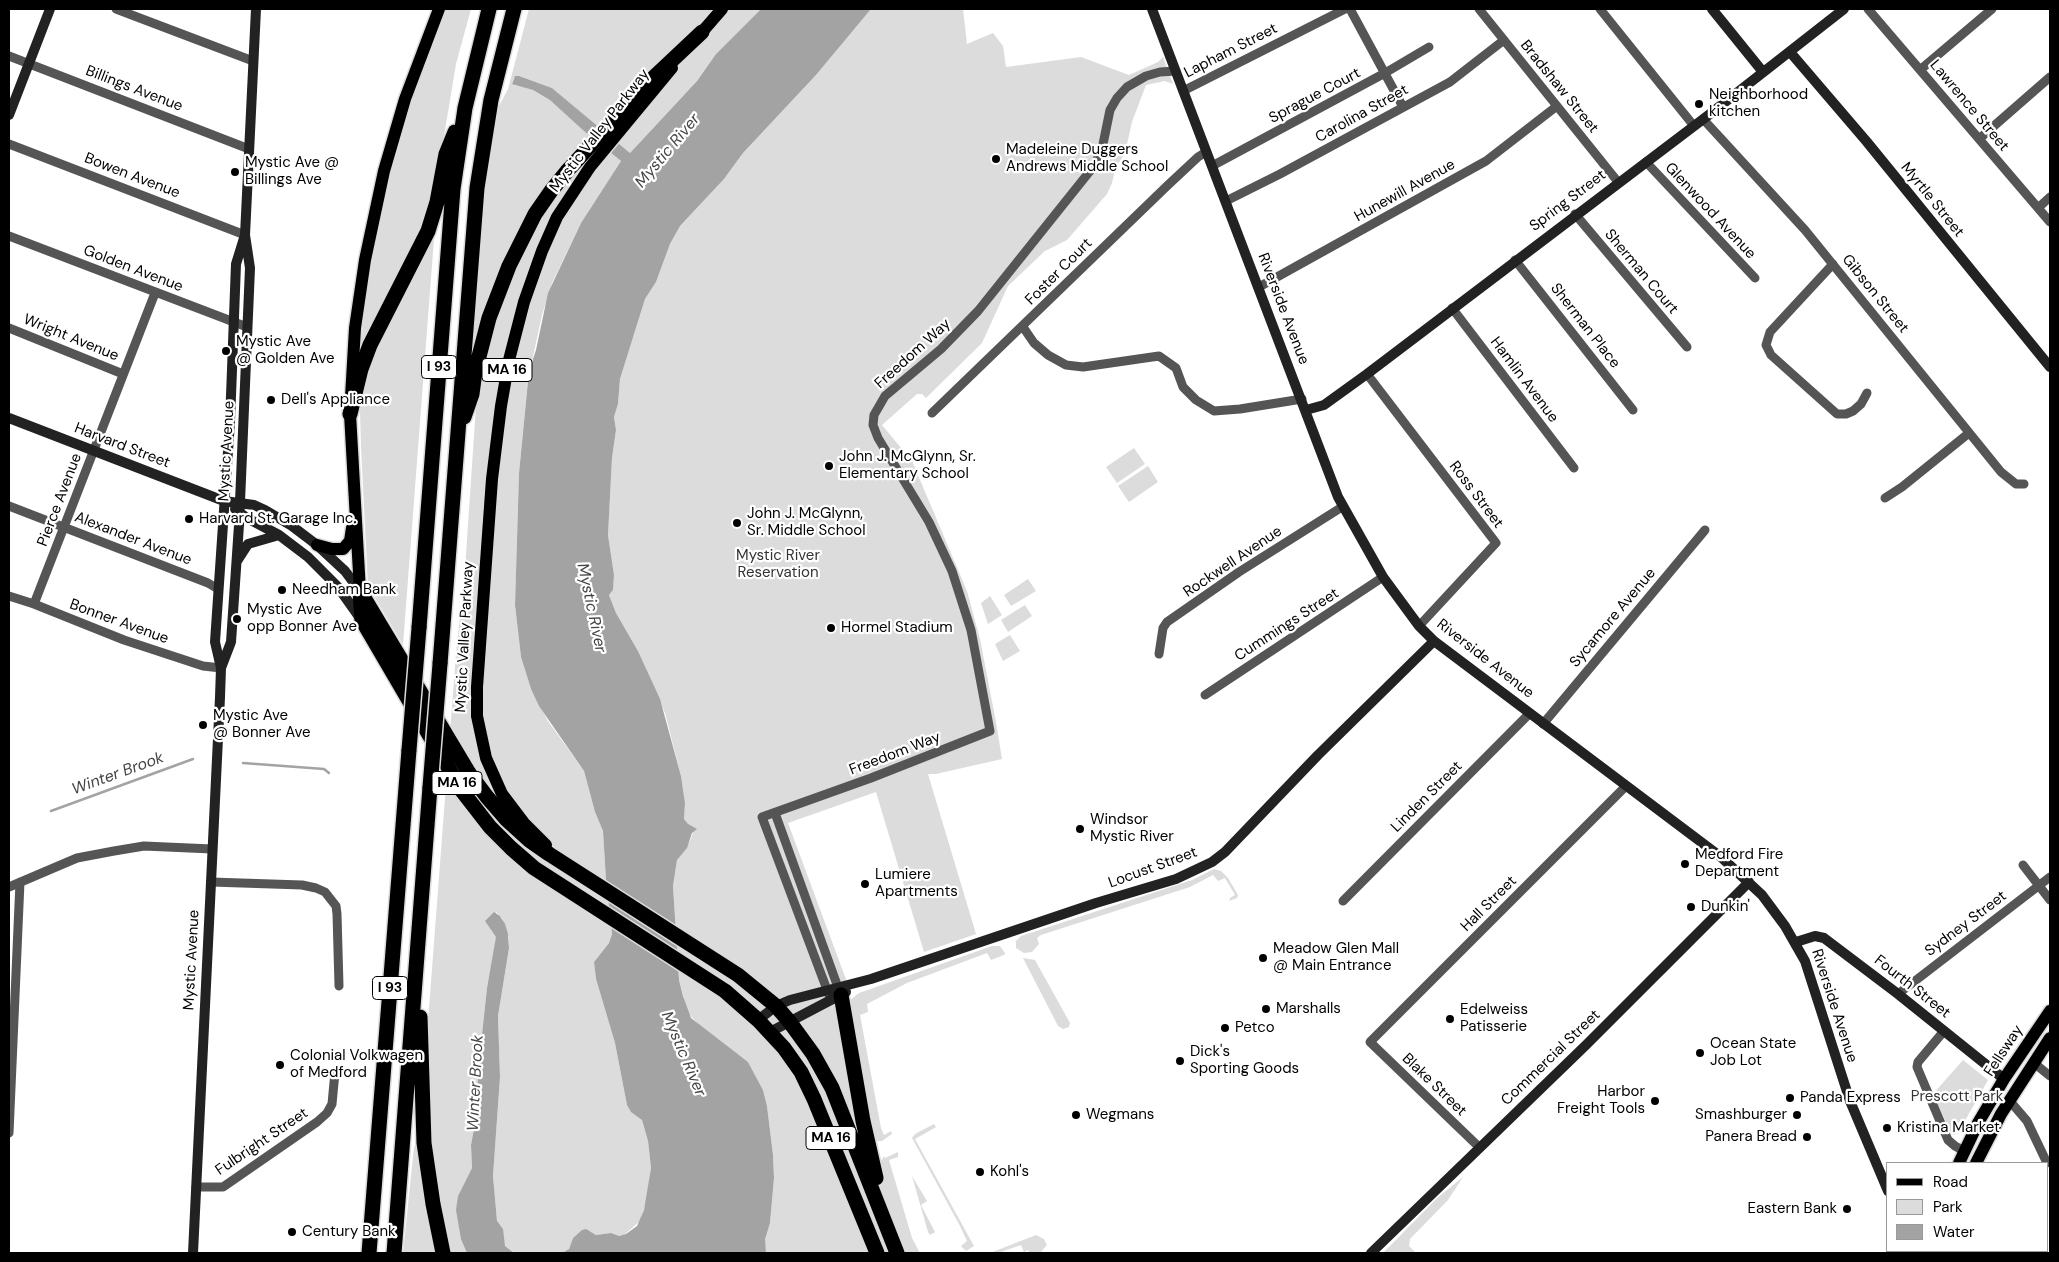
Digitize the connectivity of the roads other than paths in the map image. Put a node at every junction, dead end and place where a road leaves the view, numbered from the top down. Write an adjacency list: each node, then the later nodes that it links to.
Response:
1 (50, 9): 23 (main road)
2 (116, 9): 22 (street)
3 (256, 9): 22 (main road, Mystic Avenue)
4 (439, 9): 69 (main road, MA 16)
5 (489, 9): 32 (highway, I 93)
6 (514, 9): 72 (highway, I 93)
7 (722, 9): 17 (main road, Mystic Valley Parkway / MA 16)
8 (1152, 9): 25 (main road, Riverside Avenue)
9 (1345, 9): 29 (street, Lapham Street)
10 (1350, 9): 27 (street)
11 (1479, 9): 18 (street, Bradshaw Street)
12 (1600, 9): 35 (street)
13 (1712, 9): 26 (main road)
14 (1844, 9): 20 (main road, Spring Street)
15 (1868, 9): 24 (street, Lawrence Street)
16 (1992, 9): 24 (street)
17 (702, 32): 72 (highway); 105 (main road, Mystic Valley Parkway / MA 16)
18 (1504, 40): 30 (street, Bradshaw Street); 31 (street, Carolina Street)
19 (1429, 48): 27 (street, Sprague Court)
20 (1790, 52): 26 (main road, Spring Street); 61 (main road, Myrtle Street)
21 (9, 56): 23 (street, Billings Avenue)
22 (253, 61): 38 (main road, Mystic Avenue)
23 (28, 63): 33 (main road); 38 (street, Billings Avenue)
24 (1920, 70): 36 (street, Lawrence Street)
25 (1176, 71): 29 (main road, Riverside Avenue); 101 (street, Freedom Way)
26 (1763, 72): 34 (main road, Spring Street)
27 (1385, 73): 31 (street); 41 (street, Sprague Court)
28 (2050, 77): 36 (street)
29 (1183, 91): 39 (main road, Riverside Avenue)
30 (1557, 106): 42 (street, Bradshaw Street); 53 (street, Hunewill Avenue)
31 (1403, 107): 44 (street, Carolina Street)
32 (465, 108): 69 (highway); 138 (highway, I 93, bridge)
33 (9, 115)
34 (1703, 119): 35 (main road, Spring Street); 51 (street, Gibson Street)
35 (1694, 126): 40 (main road, Spring Street)
36 (1979, 139): 45 (street, Lawrence Street)
37 (9, 144): 48 (street, Bowen Avenue)
38 (249, 149): 48 (main road, Mystic Avenue)
39 (1206, 152): 41 (main road, Riverside Avenue); 58 (street, Foster Court)
40 (1646, 162): 42 (main road, Spring Street); 52 (street, Glenwood Avenue)
41 (1212, 166): 44 (main road, Riverside Avenue)
42 (1618, 182): 46 (main road, Spring Street)
43 (2050, 197): 45 (street)
44 (1226, 201): 53 (main road, Riverside Avenue)
45 (2038, 208): 47 (street, Lawrence Street)
46 (1575, 214): 50 (main road, Spring Street); 60 (street, Sherman Court)
47 (2050, 222)
48 (245, 235): 56 (main road, Mystic Avenue); 57 (main road, Mystic Avenue)
49 (9, 236): 54 (street, Golden Avenue)
50 (1515, 260): 55 (main road, Spring Street); 67 (street, Sherman Place)
51 (1833, 264): 64 (street); 71 (street, Gibson Street)
52 (1755, 278)
53 (1259, 287): 65 (main road, Riverside Avenue)
54 (155, 293): 56 (street, Golden Avenue); 62 (street, Pierce Avenue)
55 (1452, 308): 63 (main road, Spring Street); 74 (street, Hamlin Avenue)
56 (234, 322): 57 (street, Golden Avenue); 78 (main road, Mystic Avenue)
57 (247, 327): 81 (main road, Mystic Avenue)
58 (1023, 327): 65 (street); 68 (street, Foster Court)
59 (9, 328): 62 (street, Wright Avenue)
60 (1686, 347)
61 (2050, 367)
62 (123, 374): 73 (street, Pierce Avenue)
63 (1367, 374): 66 (main road, Spring Street); 93 (street, Ross Street)
64 (1868, 393)
65 (1302, 399): 66 (main road, Riverside Avenue)
66 (1306, 410): 80 (main road, Riverside Avenue)
67 (1633, 410)
68 (932, 413)
69 (350, 414): 76 (main road, MA 16)
70 (9, 418): 73 (main road, Harvard Street)
71 (1969, 433): 75 (street, Gibson Street); 77 (street)
72 (457, 437): 114 (highway, I 93, bridge)
73 (94, 451): 78 (main road, Harvard Street); 82 (street, Pierce Avenue)
74 (1574, 468)
75 (2024, 484)
76 (355, 493): 85 (main road); 89 (main road, MA 16)
77 (1885, 498)
78 (224, 501): 81 (main road, Harvard Street); 88 (main road, Mystic Avenue)
79 (9, 506): 82 (street, Alexander Avenue)
80 (1342, 507): 87 (main road, Riverside Avenue); 95 (street, Rockwell Avenue)
81 (239, 508): 84 (main road); 85 (main road); 86 (main road, Mystic Avenue)
82 (64, 528): 88 (street, Alexander Avenue); 91 (street, Pierce Avenue)
83 (1705, 530): 99 (street, Sycamore Avenue)
84 (279, 535): 86 (main road); 92 (main road)
85 (317, 545): 89 (main road)
86 (236, 564): 96 (main road, Mystic Avenue)
87 (1384, 577): 93 (main road, Riverside Avenue); 97 (street, Cummings Street)
88 (218, 589): 96 (main road, Mystic Avenue)
89 (360, 591): 92 (highway, MA 16); 105 (highway)
90 (9, 596): 91 (street, Bonner Avenue)
91 (34, 604): 96 (street, Bonner Avenue)
92 (362, 620): 120 (highway, MA 16)
93 (1419, 626): 94 (main road, Riverside Avenue)
94 (1434, 641): 98 (main road, Riverside Avenue); 116 (main road, Locust Street)
95 (1159, 654)
96 (221, 668): 102 (main road, Mystic Avenue)
97 (1205, 696)
98 (1530, 713): 99 (main road, Riverside Avenue); 111 (street, Linden Street)
99 (1543, 724): 100 (main road, Riverside Avenue)
100 (1626, 786): 108 (main road, Riverside Avenue); 125 (street, Hall Street)
101 (775, 813): 116 (street); 116 (street, Freedom Way)
102 (212, 849): 106 (street); 107 (main road, Mystic Avenue)
103 (2024, 865): 109 (street)
104 (2050, 877): 109 (street, Sydney Street)
105 (593, 880): 118 (highway, Mystic Valley Parkway / MA 16)
106 (20, 882): 110 (street); 131 (street)
107 (212, 882): 115 (street); 137 (main road, Mystic Avenue)
108 (1749, 882): 113 (main road, Riverside Avenue); 132 (main road, Commercial Street)
109 (2040, 886): 112 (street); 117 (street, Sydney Street)
110 (9, 887)
111 (1343, 900)
112 (2050, 900)
113 (1796, 942): 117 (main road, Fourth Street); 136 (main road, Riverside Avenue)
114 (416, 975): 143 (highway, I 93); 144 (highway)
115 (339, 986)
116 (834, 993): 118 (main road, Locust Street); 121 (main road, Locust Street); 139 (highway)
117 (1898, 994): 122 (main road, Fourth Street)
118 (776, 1006): 120 (main road, Locust Street); 121 (highway, Mystic Valley Parkway / MA 16)
119 (2050, 1011): 129 (main road, Fellsway)
120 (758, 1020): 123 (highway, MA 16)
121 (789, 1021): 123 (main road, Locust Street); 139 (highway, Mystic Valley Parkway / MA 16)
122 (1944, 1031): 129 (main road, Fourth Street); 133 (street)
123 (770, 1032): 145 (highway, MA 16)
124 (2050, 1038): 126 (main road, Fellsway)
125 (1370, 1042): 132 (street, Blake Street)
126 (2034, 1063): 128 (street); 130 (main road, Fellsway)
127 (335, 1072): 137 (street, Fulbright Street)
128 (2050, 1076)
129 (2004, 1079): 133 (main road, Fellsway)
130 (2009, 1100): 134 (main road, Fellsway); 135 (street)
131 (9, 1133)
132 (1480, 1148): 147 (main road, Commercial Street)
133 (1961, 1157)
134 (1976, 1162)
135 (2046, 1162)
136 (1886, 1186)
137 (196, 1187): 140 (main road, Mystic Avenue)
138 (372, 1225): 141 (highway); 142 (highway, I 93)
139 (889, 1233): 146 (highway, Mystic Valley Parkway / MA 16)
140 (193, 1253)
141 (363, 1253)
142 (369, 1253)
143 (394, 1253)
144 (443, 1253)
145 (877, 1253)
146 (897, 1253)
147 (1371, 1253)

